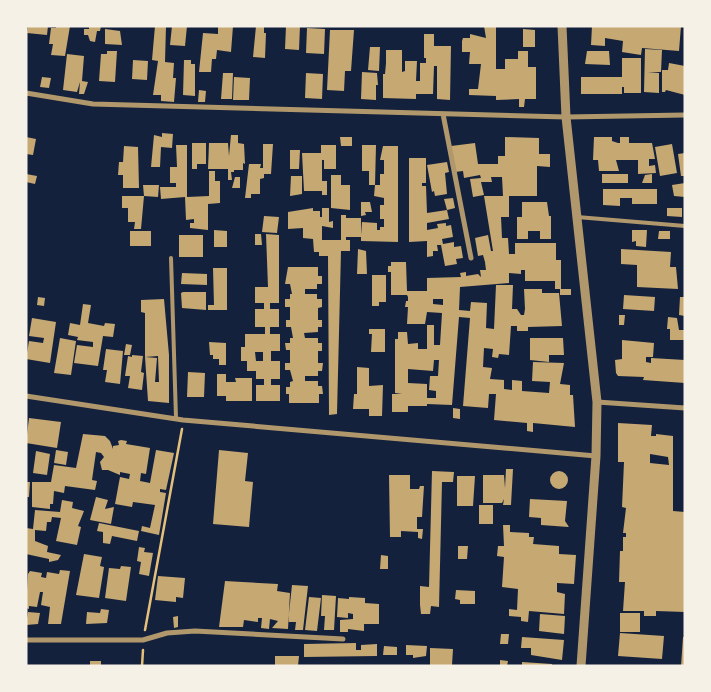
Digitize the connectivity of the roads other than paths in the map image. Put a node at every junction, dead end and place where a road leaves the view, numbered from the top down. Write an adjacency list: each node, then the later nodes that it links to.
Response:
1 (562, 26): 5 (street)
2 (26, 93): 3 (street)
3 (443, 114): 5 (street); 9 (street)
4 (685, 115): 5 (street)
5 (566, 117): 6 (street)
6 (577, 217): 7 (lane); 11 (street)
7 (685, 226)
8 (171, 258): 13 (lane)
9 (471, 258)
10 (26, 396): 13 (street)
11 (597, 402): 12 (street); 14 (street)
12 (685, 408)
13 (176, 418): 14 (street)
14 (596, 456): 17 (street)
15 (343, 639): 16 (street)
16 (26, 640)
17 (581, 666)

